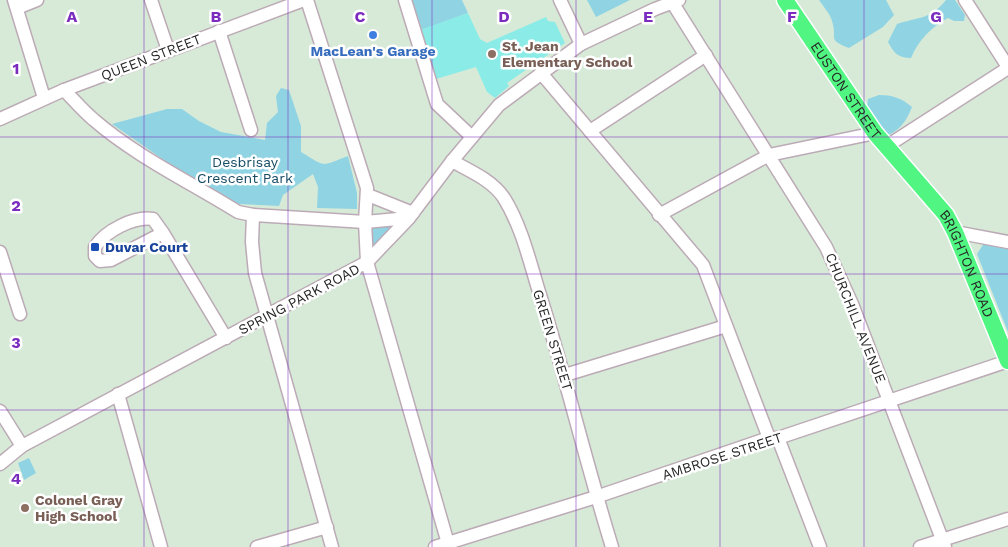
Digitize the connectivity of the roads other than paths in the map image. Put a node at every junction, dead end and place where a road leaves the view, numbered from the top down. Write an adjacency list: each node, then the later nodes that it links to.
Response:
1 (37, 0): 9 (street)
2 (152, 0): 13 (street)
3 (306, 0): 11 (street, QUEEN STREET); 28 (street)
4 (405, 0): 23 (street)
5 (560, 0): 12 (street)
6 (785, 0): 22 (main road, EUSTON STREET)
7 (965, 0): 15 (street)
8 (676, 1): 10 (street, SPRING PARK ROAD); 14 (street, CHURCHILL AVENUE)
9 (16, 4): 18 (street)
10 (653, 4): 12 (street, SPRING PARK ROAD)
11 (219, 31): 13 (street, QUEEN STREET); 20 (street)
12 (581, 44): 16 (street, SPRING PARK ROAD)
13 (168, 50): 17 (street, QUEEN STREET)
14 (706, 56): 21 (street); 25 (street, CHURCHILL AVENUE)
15 (1008, 67): 24 (street)
16 (541, 73): 21 (street); 23 (street, SPRING PARK ROAD)
17 (64, 90): 18 (street, QUEEN STREET); 29 (street)
18 (44, 98): 19 (street, QUEEN STREET)
19 (0, 119)
20 (252, 130)
21 (590, 131): 31 (street)
22 (875, 133): 24 (main road, EUSTON STREET); 25 (street)
23 (472, 137): 26 (street, SPRING PARK ROAD)
24 (887, 146): 27 (main road, EUSTON STREET)
25 (769, 155): 31 (street); 45 (street, CHURCHILL AVENUE)
26 (452, 161): 30 (street, SPRING PARK ROAD); 43 (street, GREEN STREET)
27 (913, 176): 33 (main road, BRIGHTON ROAD)
28 (368, 195): 30 (street); 32 (street)
29 (253, 215): 32 (street); 39 (street)
30 (411, 215): 32 (street); 37 (street, SPRING PARK ROAD)
31 (659, 215): 40 (street)
32 (365, 222): 37 (street)
33 (956, 232): 35 (street); 42 (main road, BRIGHTON ROAD)
34 (163, 233): 34 (street); 41 (street)
35 (1008, 242)
36 (0, 252): 38 (street)
37 (368, 262): 39 (street, SPRING PARK ROAD); 54 (street)
38 (20, 314)
39 (267, 317): 41 (street, SPRING PARK ROAD); 52 (street)
40 (726, 326): 43 (street); 47 (street)
41 (226, 338): 44 (street, SPRING PARK ROAD)
42 (1008, 361): 45 (street, AMBROSE STREET)
43 (565, 374): 50 (street, GREEN STREET)
44 (118, 394): 48 (street, SPRING PARK ROAD); 55 (street)
45 (890, 401): 47 (street, AMBROSE STREET); 53 (street, CHURCHILL AVENUE)
46 (0, 411): 48 (street)
47 (774, 438): 50 (street, AMBROSE STREET); 60 (street)
48 (22, 446): 49 (street, SPRING PARK ROAD)
49 (0, 464)
50 (596, 497): 54 (street, AMBROSE STREET); 59 (street, GREEN STREET)
51 (1008, 519): 53 (street)
52 (326, 527): 56 (street); 57 (street)
53 (944, 544): 61 (street)
54 (448, 545): 58 (street, AMBROSE STREET)
55 (161, 547)
56 (256, 547)
57 (332, 547)
58 (435, 547)
59 (612, 547)
60 (820, 547)
61 (920, 547)

